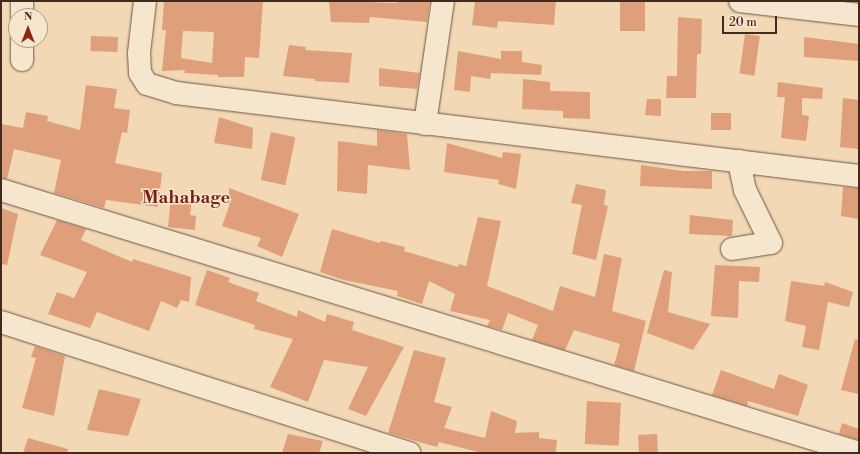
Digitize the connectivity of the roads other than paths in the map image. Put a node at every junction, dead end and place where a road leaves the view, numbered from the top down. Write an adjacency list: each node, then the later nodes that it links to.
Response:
1 (145, 1): 5 (street)
2 (443, 1): 5 (street)
3 (740, 1): 4 (street)
4 (859, 15)
5 (425, 124): 6 (street)
6 (739, 161): 7 (street); 9 (street)
7 (859, 176)
8 (1, 190): 12 (street)
9 (732, 249)
10 (1, 322): 11 (street)
11 (409, 453)
12 (859, 453)

